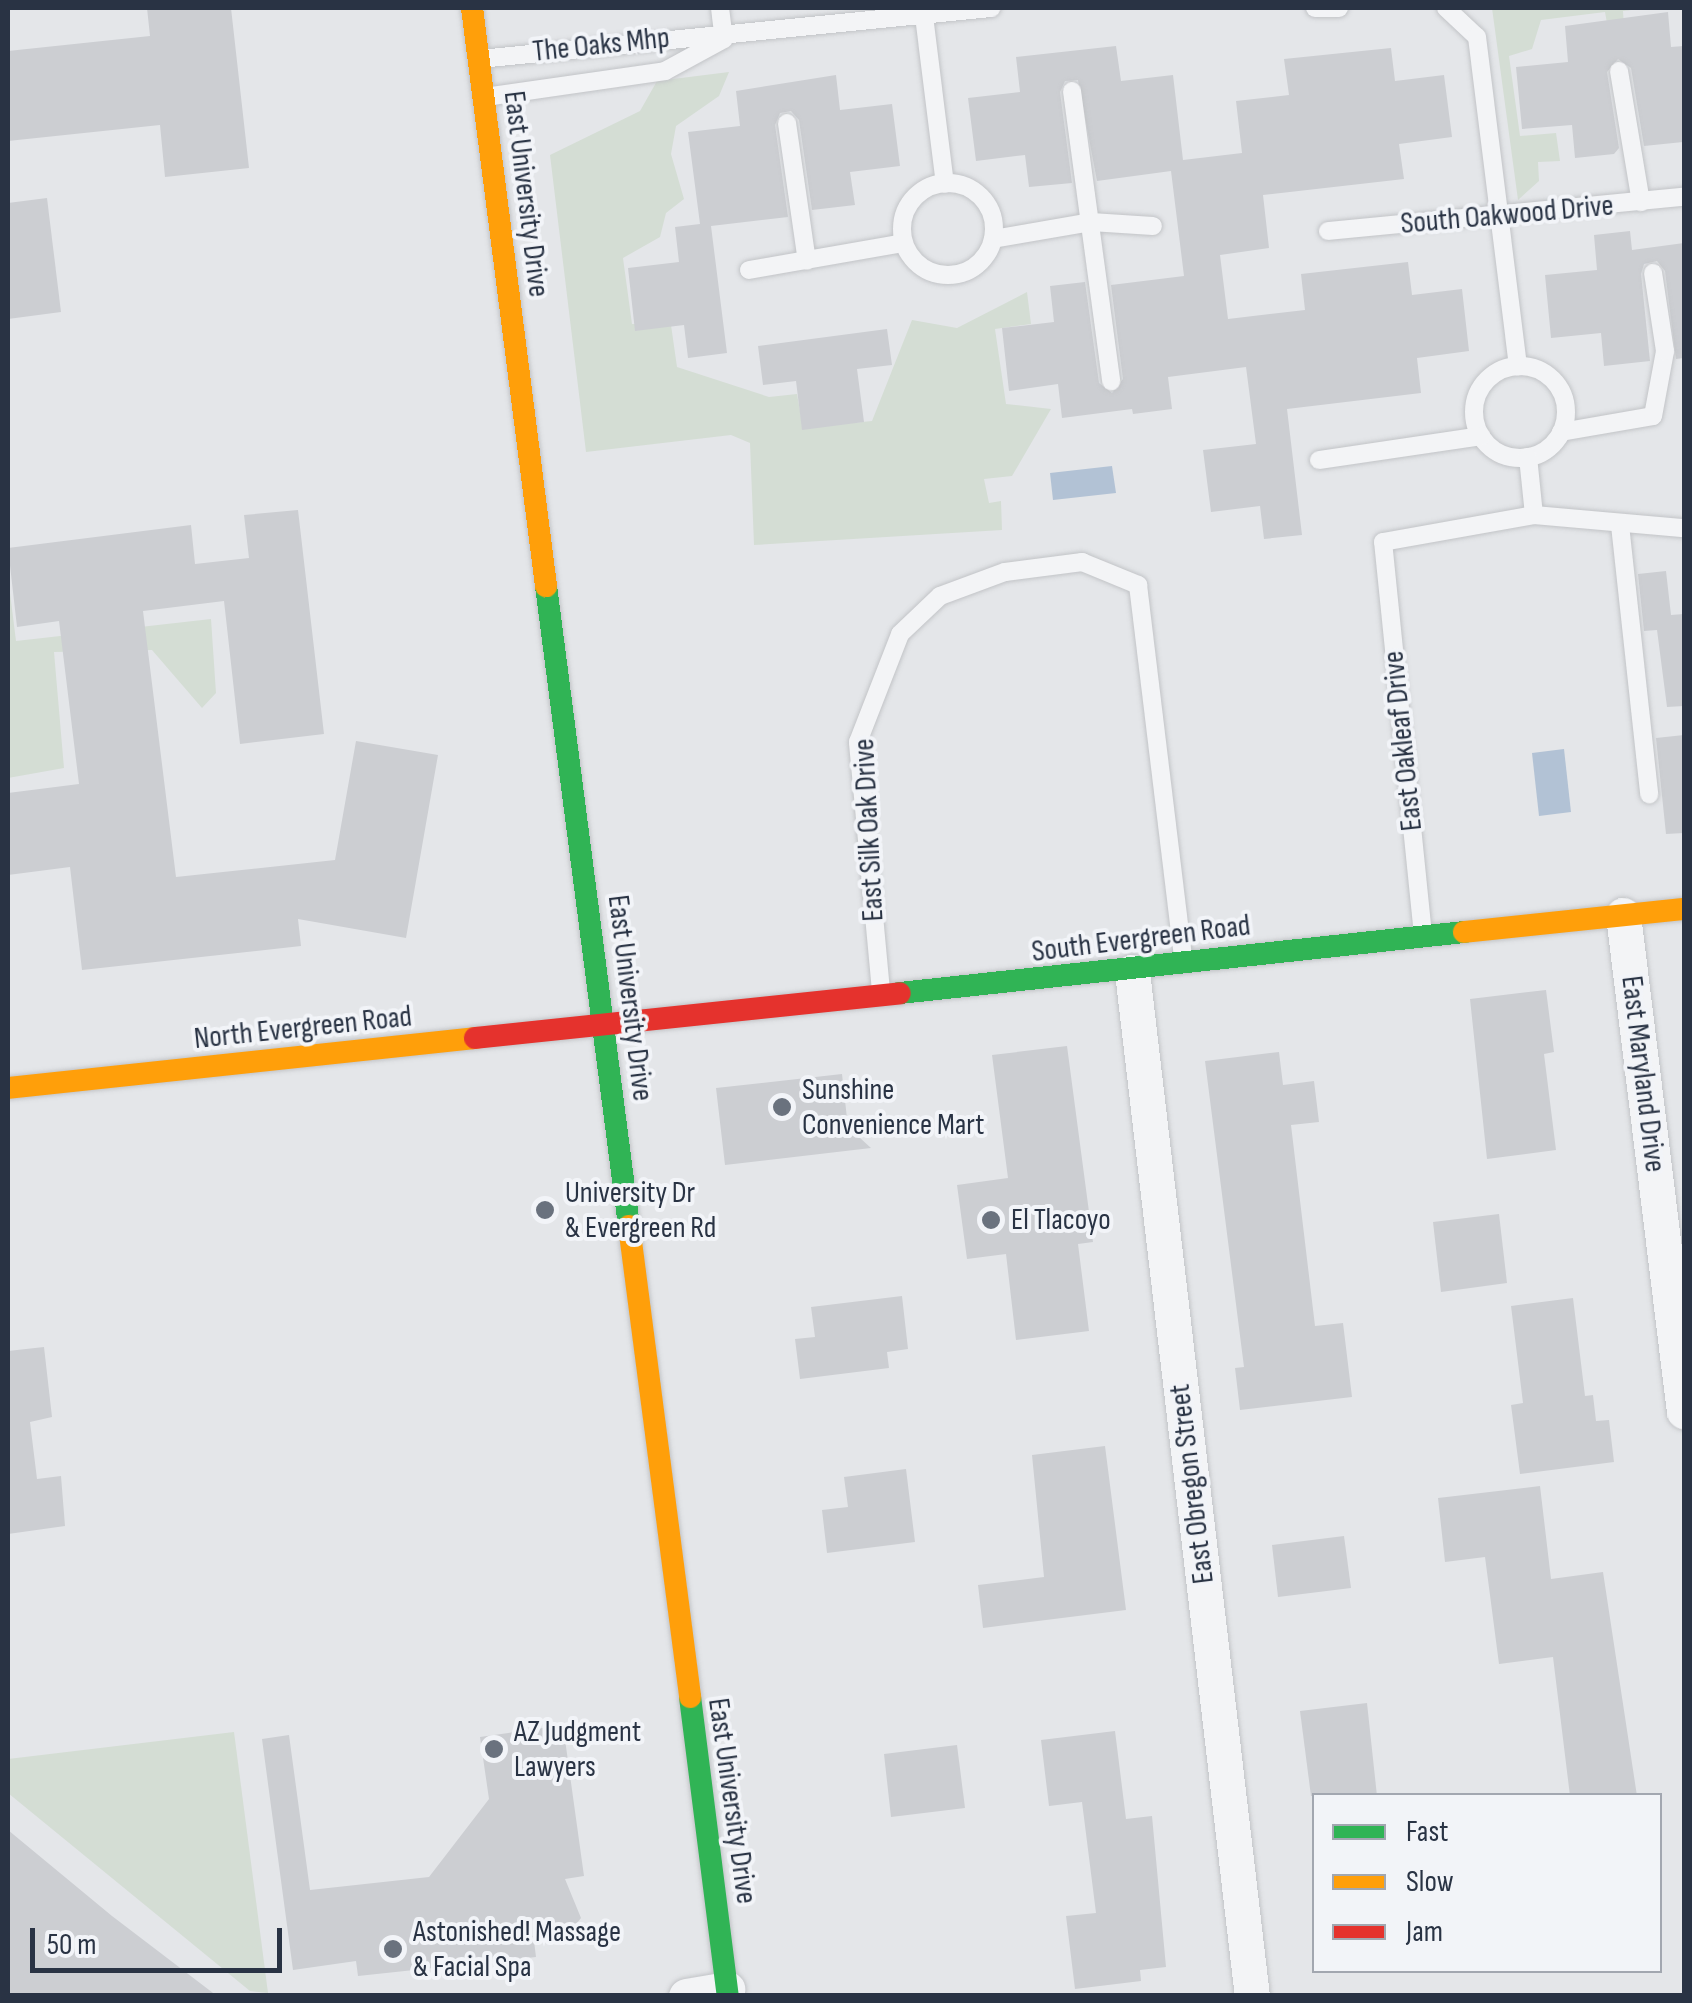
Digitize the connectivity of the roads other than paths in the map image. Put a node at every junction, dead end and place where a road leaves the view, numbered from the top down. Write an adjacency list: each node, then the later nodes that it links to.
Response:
1 (472, 8): 9 (main road, East University Drive)
2 (720, 8): 8 (lane)
3 (991, 8): 7 (lane, The Oaks Mhp)
4 (1339, 8): 6 (lane)
5 (1446, 8): 17 (lane)
6 (1317, 9)
7 (924, 16): 8 (lane, The Oaks Mhp); 14 (lane)
8 (724, 39): 9 (lane, The Oaks Mhp); 12 (lane, The Oaks Mhp)
9 (478, 59): 12 (main road, East University Drive)
10 (1620, 71): 16 (lane)
11 (1072, 91): 18 (lane)
12 (483, 97): 42 (main road, East University Drive)
13 (787, 123): 23 (lane)
14 (945, 184): 21 (lane); 22 (lane)
15 (1684, 197): 16 (lane, South Oakwood Drive)
16 (1641, 202): 17 (lane, South Oakwood Drive)
17 (1498, 218): 20 (lane, South Oakwood Drive); 26 (lane)
18 (1092, 222): 19 (lane); 21 (lane); 27 (lane)
19 (1153, 226)
20 (1328, 231)
21 (993, 239): 22 (lane)
22 (904, 243): 23 (lane)
23 (806, 261): 24 (lane)
24 (749, 270)
25 (1653, 273): 28 (lane)
26 (1518, 366): 28 (lane); 29 (lane)
27 (1111, 381)
28 (1561, 432): 30 (lane)
29 (1481, 436): 30 (lane); 31 (lane)
30 (1528, 457): 32 (lane)
31 (1319, 460)
32 (1534, 516): 33 (lane); 38 (lane, East Oakleaf Drive)
33 (1620, 525): 34 (lane); 35 (lane)
34 (1684, 528)
35 (1649, 794)
36 (1684, 909): 37 (main road, South Evergreen Road)
37 (1624, 915): 38 (main road, South Evergreen Road); 44 (street, East Maryland Drive)
38 (1424, 940): 39 (main road, South Evergreen Road)
39 (1184, 962): 40 (main road, South Evergreen Road); 41 (lane, East Silk Oak Drive)
40 (1132, 972): 41 (main road, South Evergreen Road); 47 (street, East Obregon Street)
41 (882, 996): 42 (main road, South Evergreen Road)
42 (604, 1028): 43 (main road, North Evergreen Road); 45 (main road, East University Drive)
43 (8, 1088)
44 (1684, 1411)
45 (727, 1992): 46 (street)
46 (686, 1996)
47 (1252, 1996)

